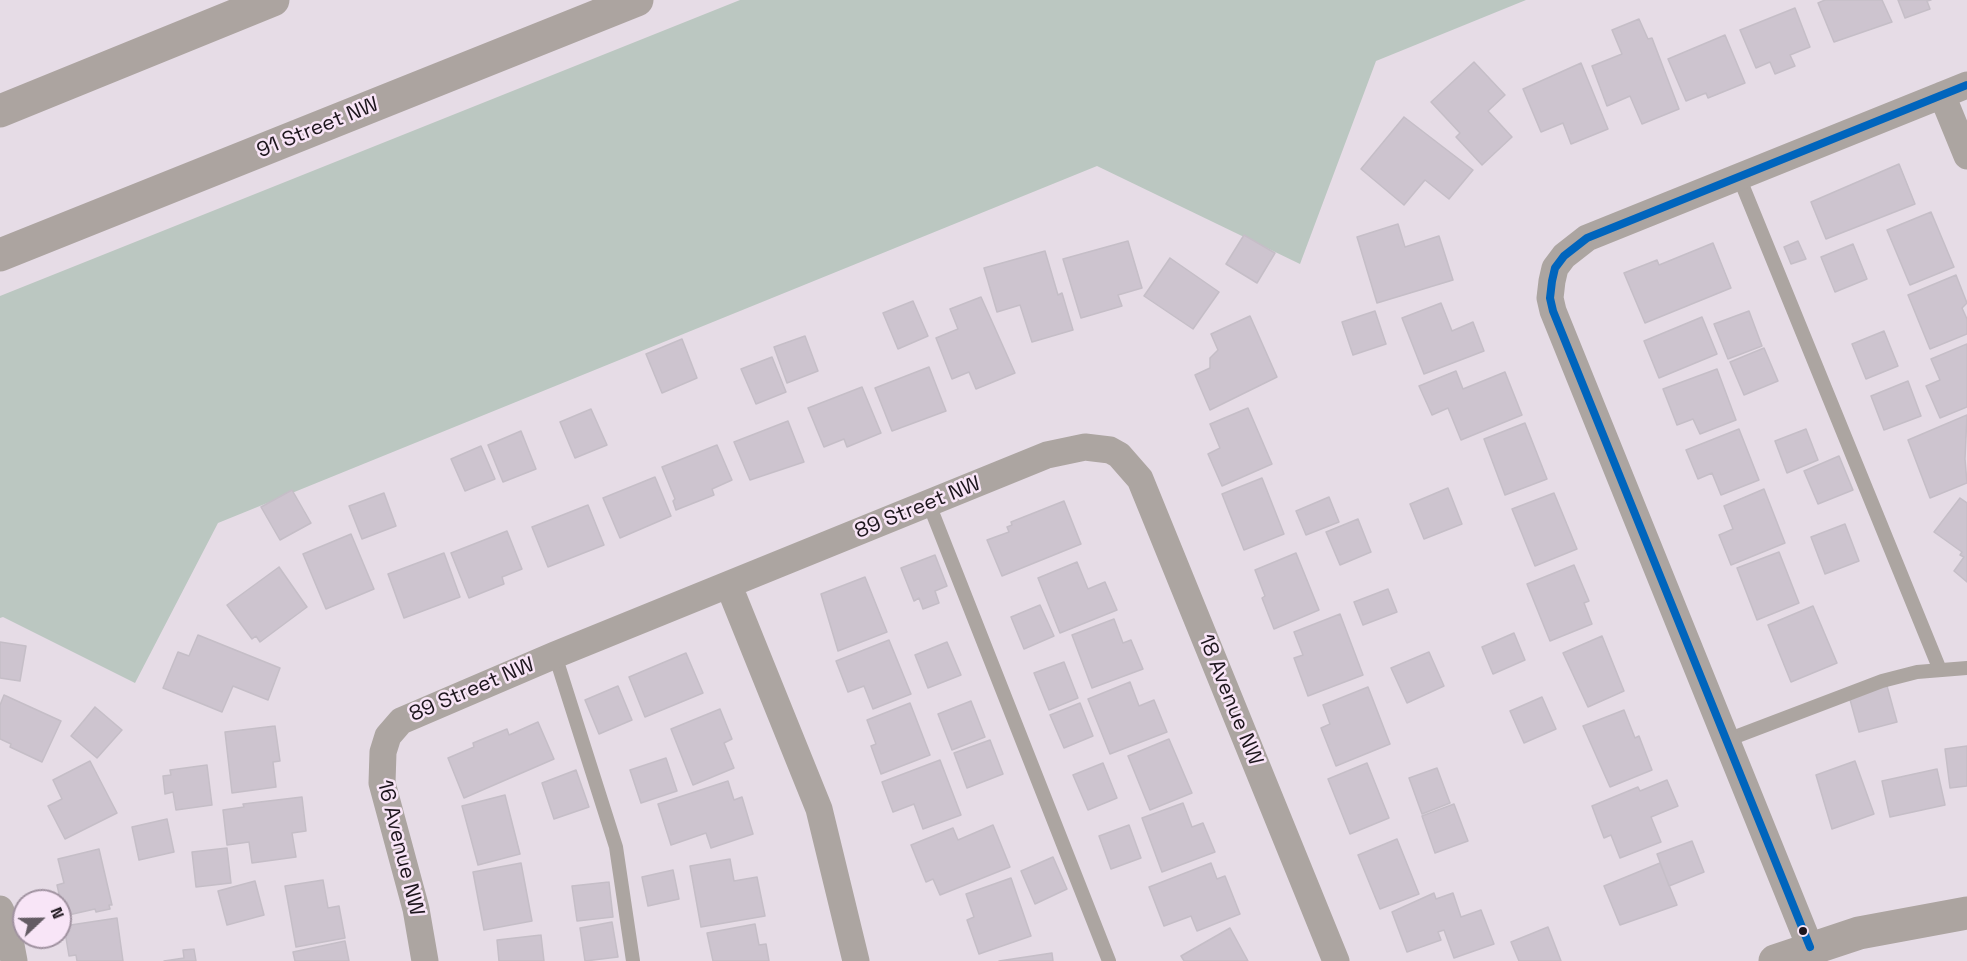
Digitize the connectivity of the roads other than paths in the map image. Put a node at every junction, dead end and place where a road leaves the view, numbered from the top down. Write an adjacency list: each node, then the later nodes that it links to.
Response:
1 (273, 0): 4 (main road)
2 (637, 0): 7 (main road, 91 Street NW)
3 (1955, 90): 5 (street); 6 (street)
4 (0, 111)
5 (1967, 156)
6 (1739, 177): 13 (lane); 15 (street)
7 (0, 255)
8 (1110, 450): 9 (street, 89 Street NW); 24 (street, 18 Avenue NW)
9 (928, 504): 10 (street, 89 Street NW); 23 (lane)
10 (729, 586): 11 (street, 89 Street NW); 22 (street)
11 (555, 655): 14 (street, 89 Street NW); 21 (lane)
12 (1967, 668): 13 (lane)
13 (1940, 670): 15 (lane)
14 (388, 736): 20 (street, 16 Avenue NW)
15 (1727, 740): 18 (street)
16 (0, 909): 19 (street)
17 (1967, 913): 18 (main road)
18 (1810, 947): 25 (main road)
19 (14, 961)
20 (425, 961)
21 (633, 961)
22 (856, 961)
23 (1109, 961)
24 (1336, 961)
25 (1775, 961)

